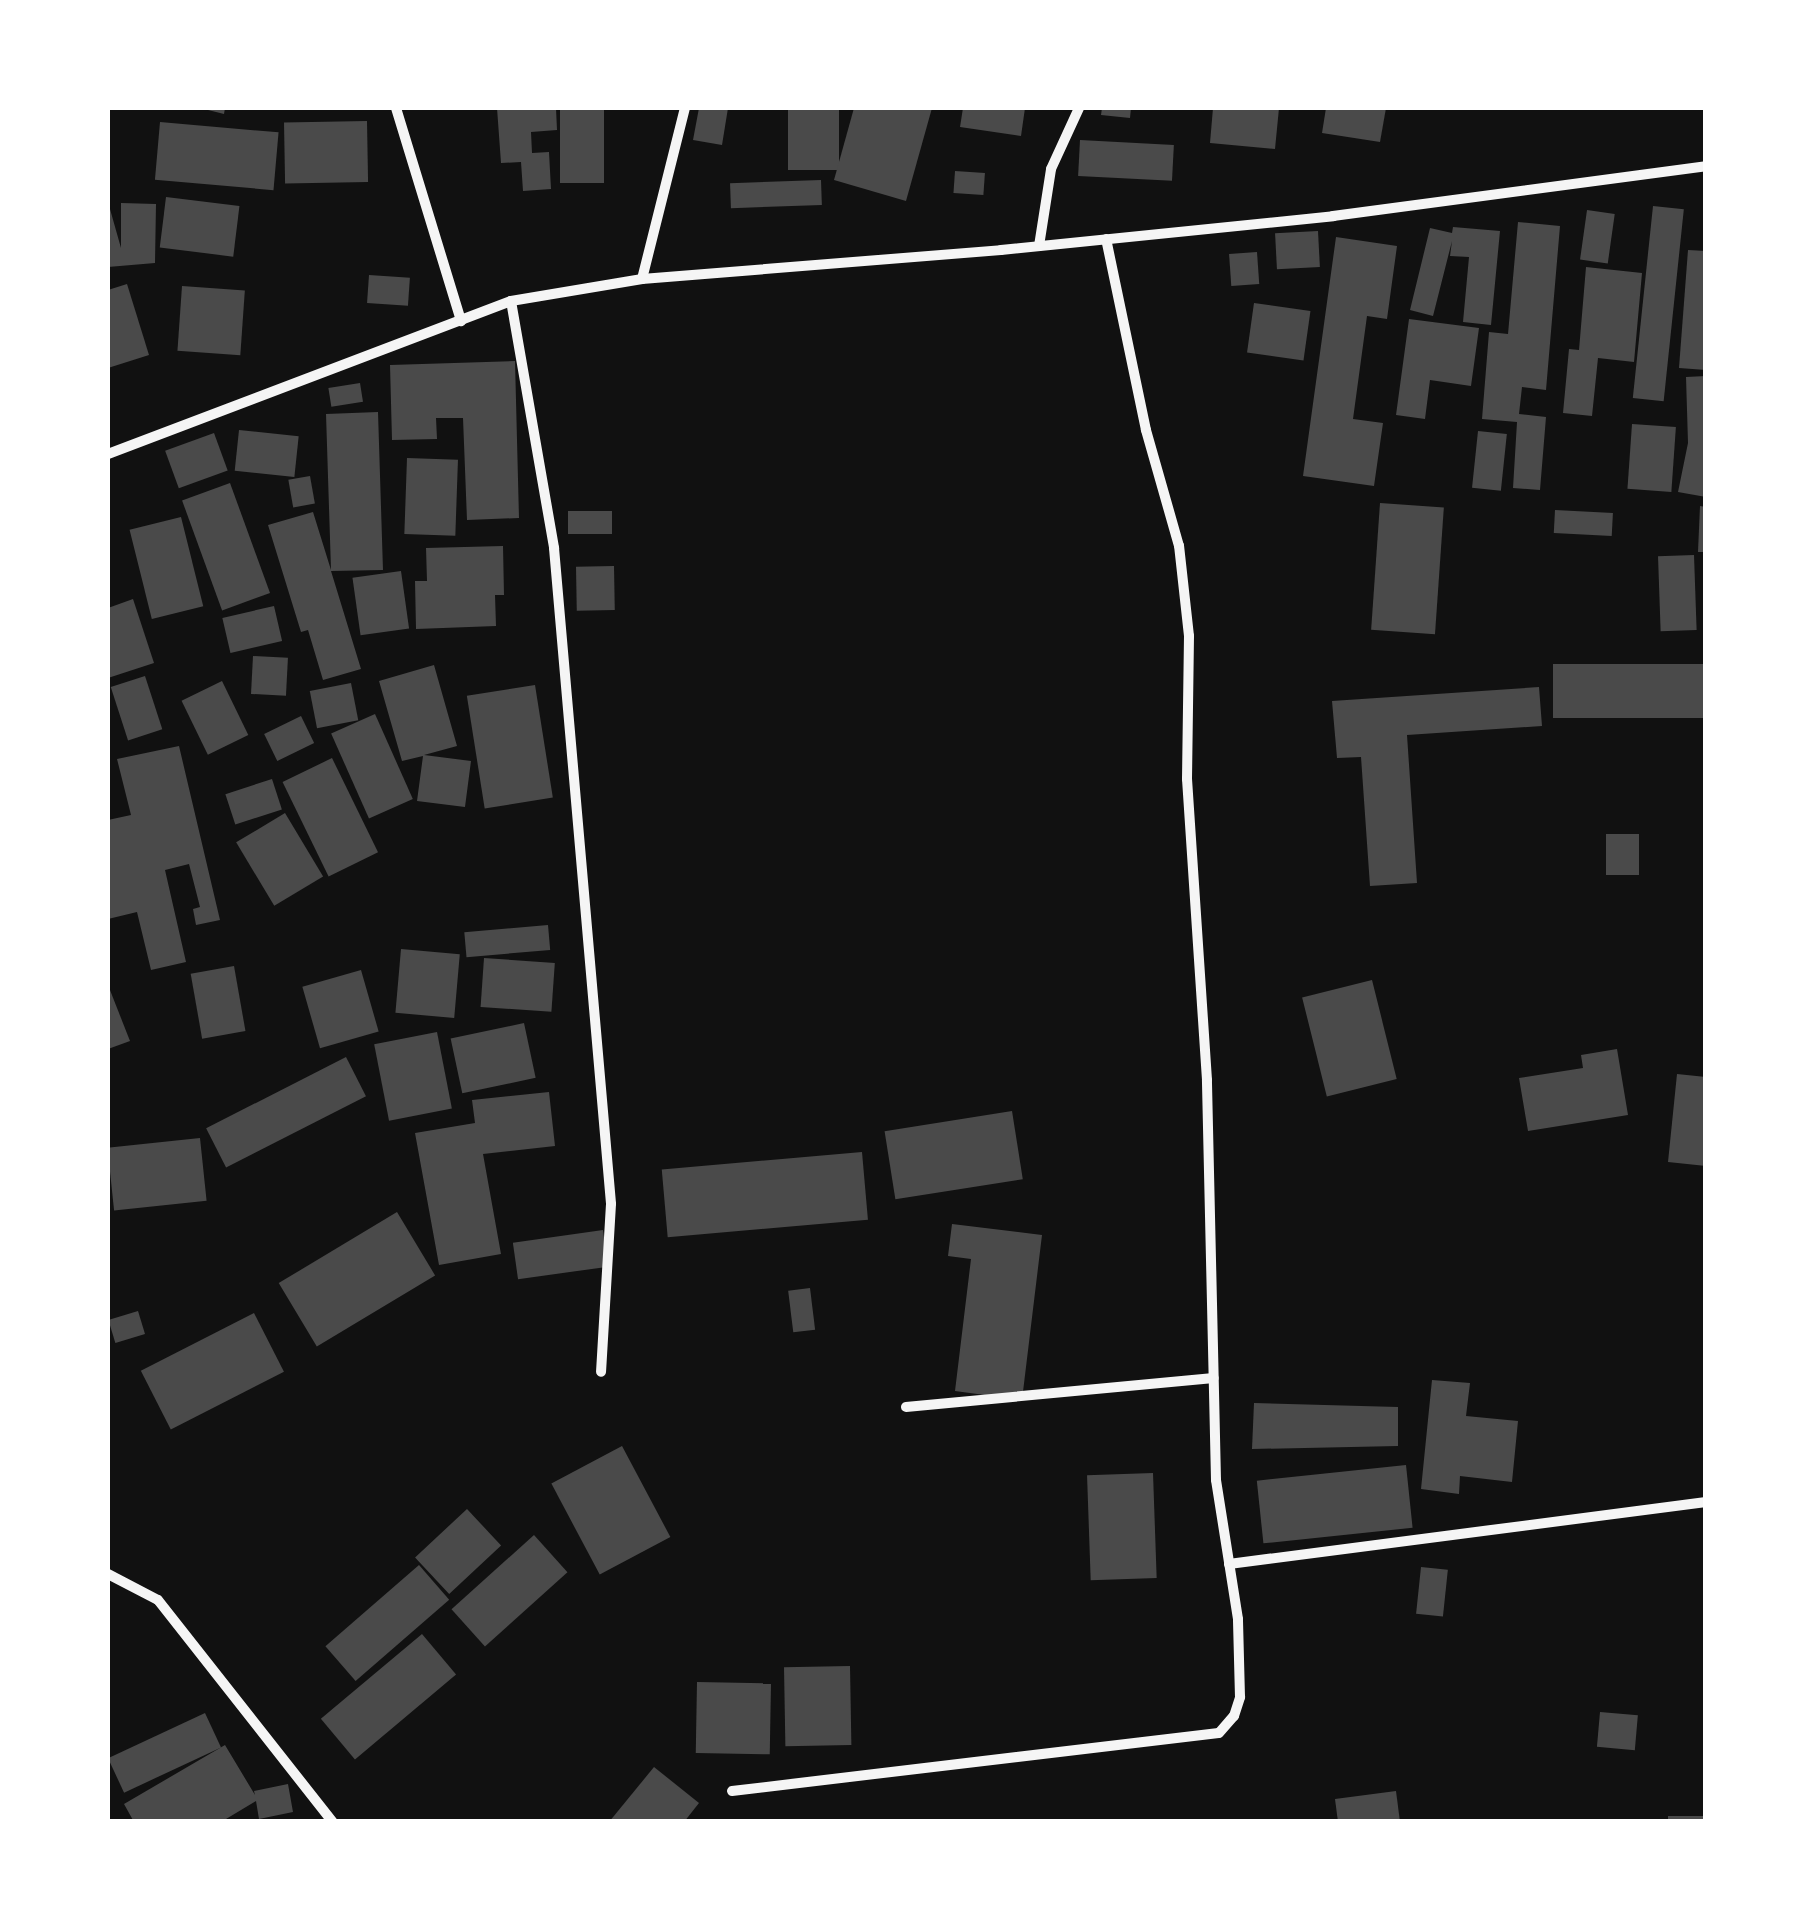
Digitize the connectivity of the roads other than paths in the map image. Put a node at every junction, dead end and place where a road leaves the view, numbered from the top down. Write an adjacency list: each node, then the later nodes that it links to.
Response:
1 (396, 108): 9 (street)
2 (685, 108): 7 (street)
3 (1079, 108): 6 (street)
4 (1706, 166): 5 (street)
5 (1106, 239): 6 (street); 12 (street)
6 (1038, 246): 7 (street)
7 (642, 279): 8 (street)
8 (512, 301): 9 (street); 11 (street)
9 (461, 321): 10 (street)
10 (108, 454)
11 (600, 1372)
12 (1214, 1378): 13 (street); 15 (street)
13 (906, 1407)
14 (1706, 1502): 15 (street)
15 (1229, 1564): 17 (street)
16 (108, 1574): 18 (street)
17 (732, 1791)
18 (333, 1822)

